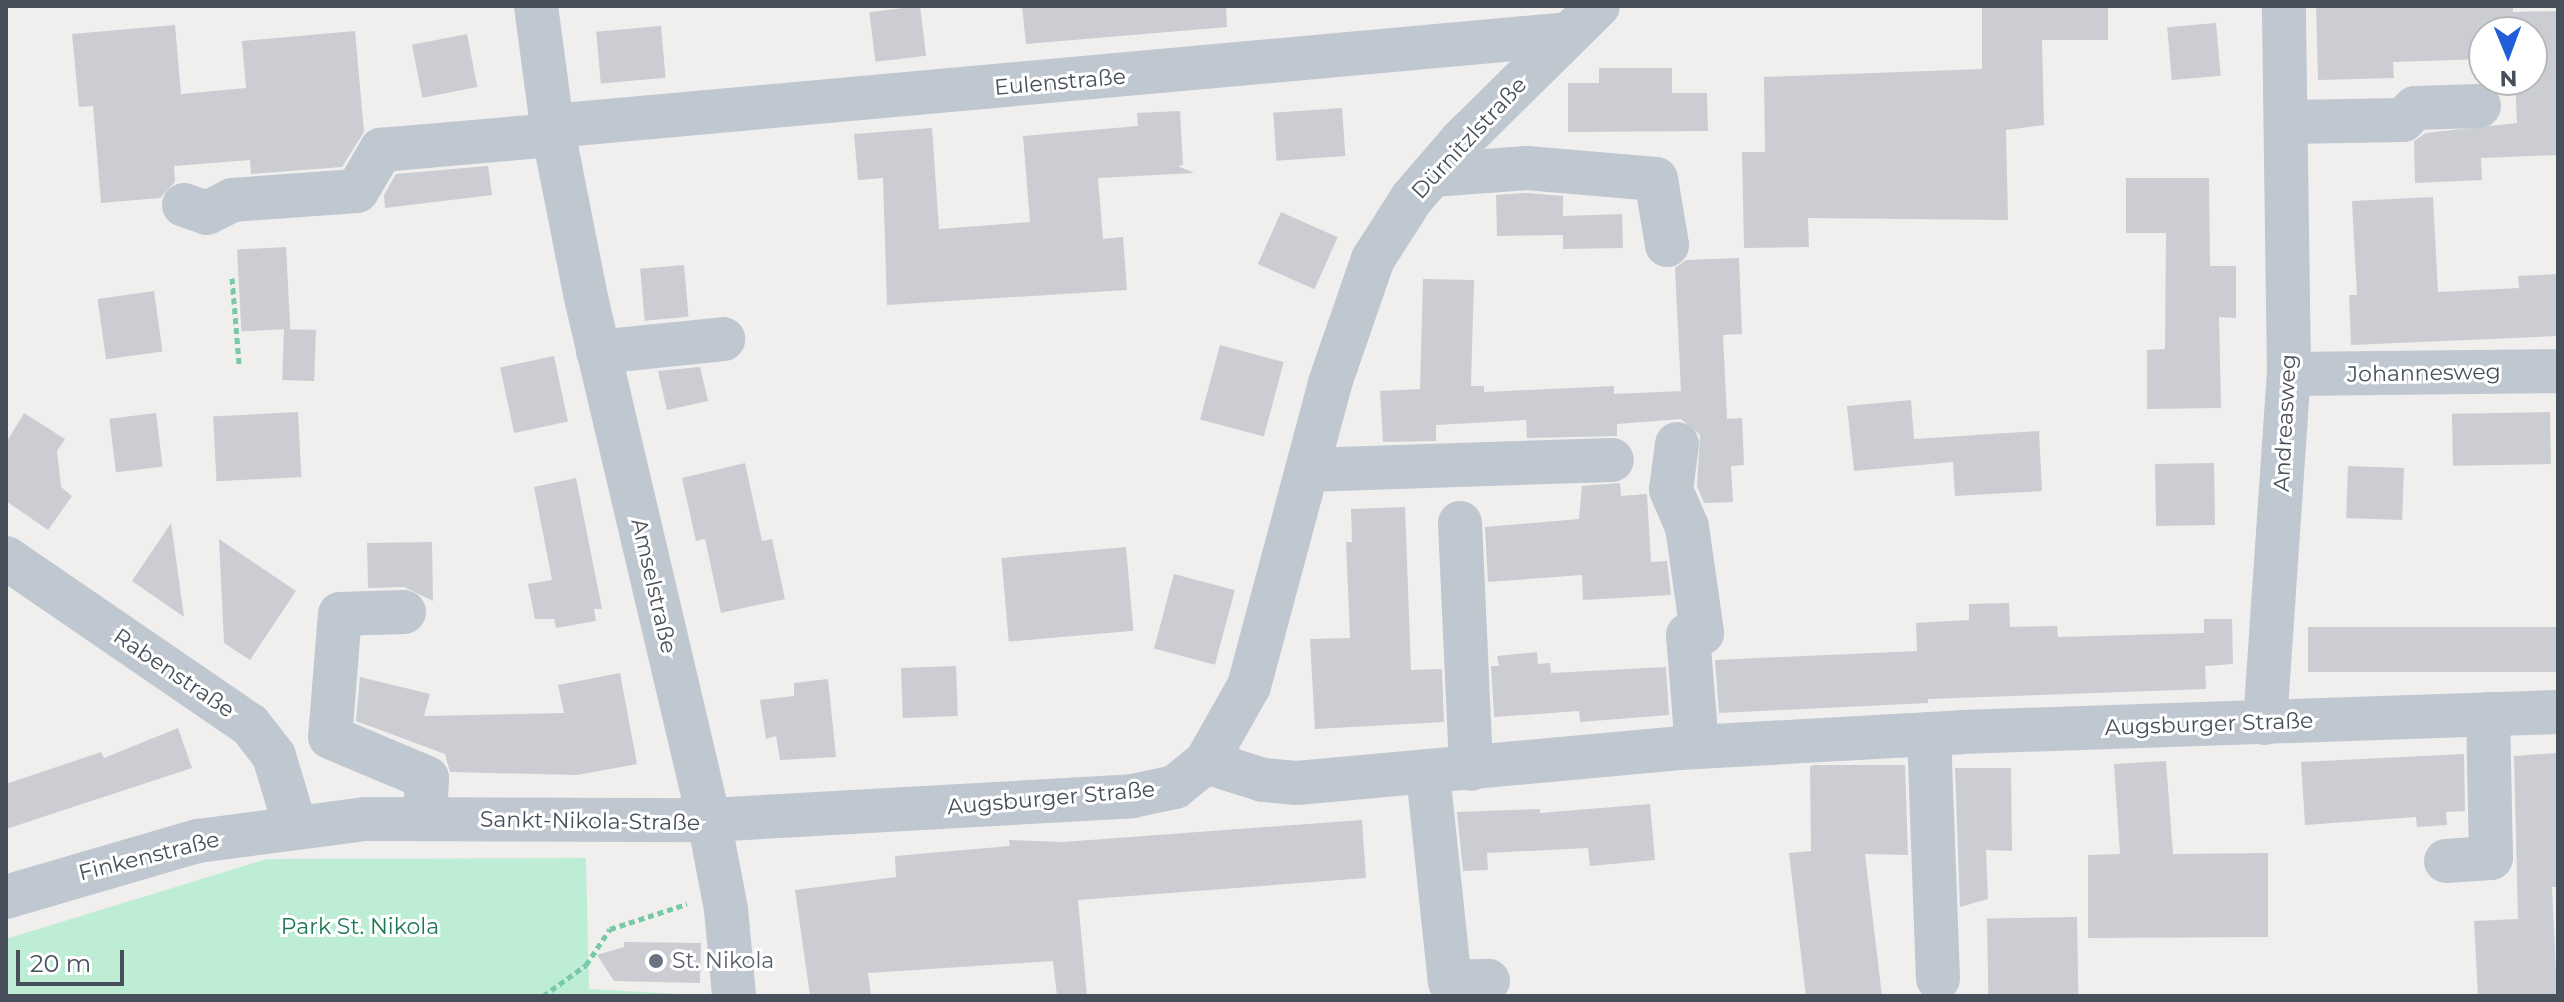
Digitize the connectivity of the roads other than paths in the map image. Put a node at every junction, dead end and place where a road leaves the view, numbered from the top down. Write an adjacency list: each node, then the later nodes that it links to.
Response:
1 (536, 6): 6 (street, Amselstraße)
2 (2284, 6): 5 (street, Andreasweg)
3 (1583, 20): 6 (street, Eulenstraße); 7 (street, Dürnitzlstraße)
4 (2479, 106): 5 (street)
5 (2288, 122): 13 (street, Andreasweg)
6 (553, 131): 8 (street); 11 (street, Amselstraße)
7 (1432, 175): 9 (street); 16 (street, Dürnitzlstraße)
8 (184, 205)
9 (1667, 245)
10 (723, 339): 11 (street)
11 (598, 352): 29 (street, Amselstraße)
12 (2558, 371): 13 (street, Johannesweg)
13 (2289, 374): 22 (street, Andreasweg)
14 (1677, 444): 24 (street)
15 (1612, 460): 16 (street)
16 (1307, 470): 25 (street, Dürnitzlstraße)
17 (1460, 523): 26 (street)
18 (6, 558): 30 (street, Rabenstraße)
19 (404, 612): 28 (street)
20 (2558, 712): 21 (street, Augsburger Straße)
21 (2488, 714): 22 (street, Augsburger Straße); 31 (street)
22 (2265, 723): 23 (street, Augsburger Straße)
23 (1929, 734): 24 (street, Augsburger Straße); 33 (street)
24 (1697, 747): 26 (street, Augsburger Straße)
25 (1206, 762): 27 (street, Augsburger Straße); 29 (street, Augsburger Straße)
26 (1471, 769): 27 (street, Augsburger Straße)
27 (1428, 774): 34 (street)
28 (425, 818): 29 (street, Sankt-Nikola-Straße); 30 (street, Sankt-Nikola-Straße)
29 (709, 820): 35 (street, Sankt-Nikola-Straße)
30 (295, 826): 32 (street, Finkenstraße)
31 (2446, 861)
32 (6, 897)
33 (1938, 979)
34 (1488, 981)
35 (734, 996)

